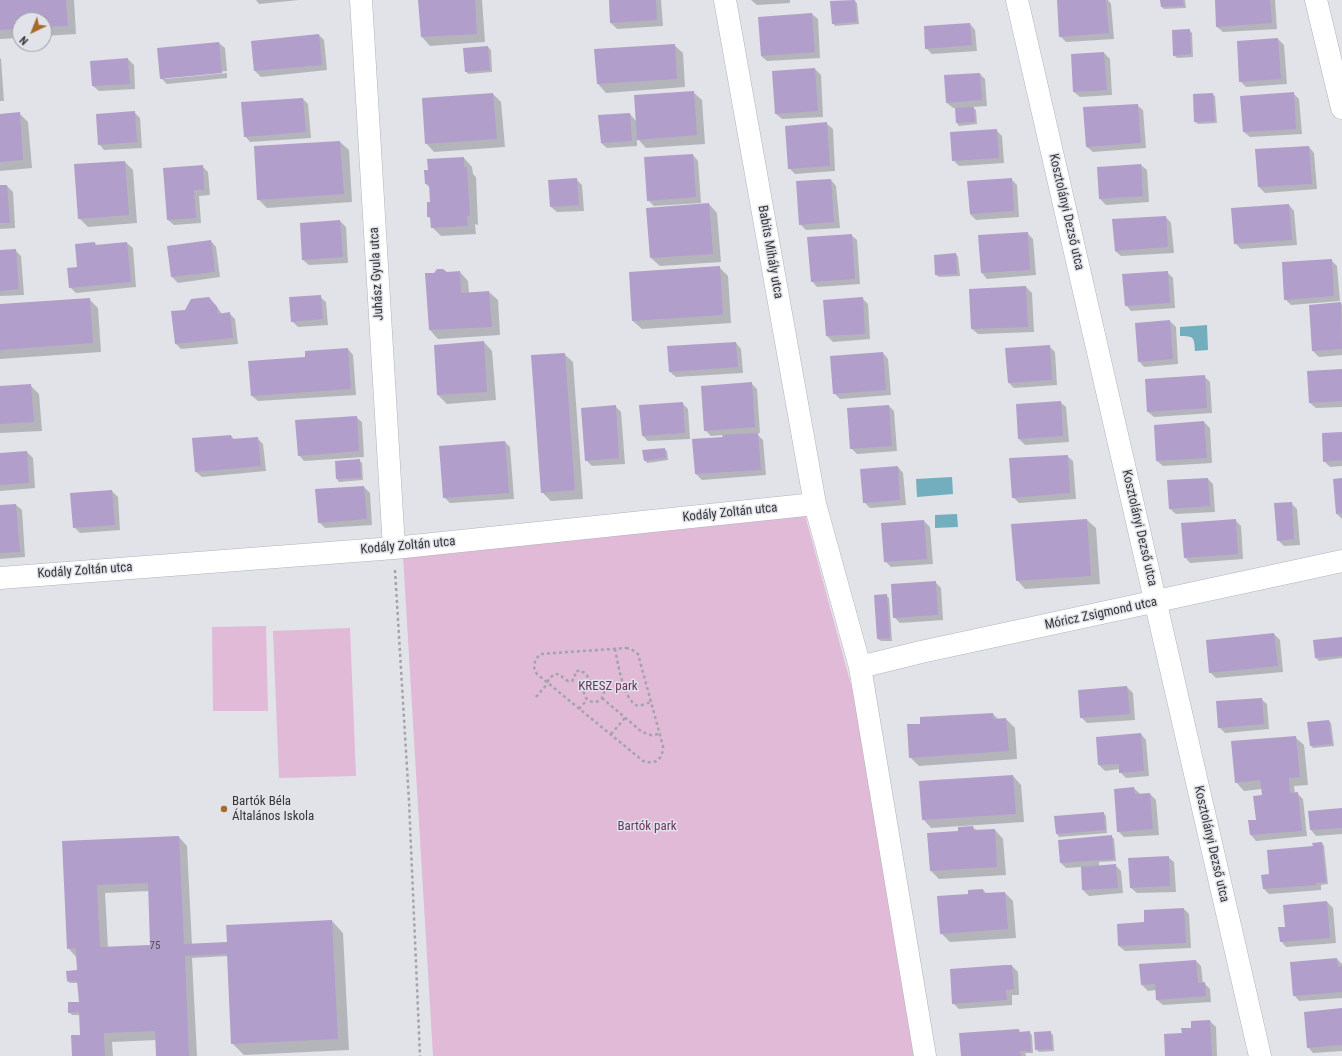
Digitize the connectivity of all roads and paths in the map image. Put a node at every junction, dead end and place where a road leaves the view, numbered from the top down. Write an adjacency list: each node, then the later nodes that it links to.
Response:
1 (361, 0): 7 (street, Juhász Gyula utca)
2 (725, 0): 6 (street, Babits Mihály utca)
3 (1017, 0): 10 (street, Kosztolányi Dezső utca)
4 (1316, 0): 5 (street)
5 (1342, 108)
6 (815, 504): 7 (street, Kodály Zoltán utca); 12 (street, Babits Mihály utca)
7 (394, 548): 9 (street, Kodály Zoltán utca); 23 (path)
8 (1342, 561): 10 (street, Móricz Zsigmond utca)
9 (0, 578)
10 (1156, 602): 12 (street, Móricz Zsigmond utca); 25 (street, Kosztolányi Dezső utca)
11 (615, 649): 13 (path); 18 (path); 18 (path)
12 (860, 667): 24 (street, Babits Mihály utca)
13 (547, 682): 14 (path); 15 (path); 19 (path)
14 (590, 682): 16 (path); 17 (path)
15 (536, 697)
16 (602, 698): 17 (path); 20 (path)
17 (587, 700): 19 (path)
18 (651, 702): 22 (path)
19 (579, 709): 21 (path)
20 (625, 718): 21 (path); 22 (path)
21 (611, 734): 22 (path)
22 (660, 734)
23 (420, 1056)
24 (925, 1056)
25 (1260, 1056)

